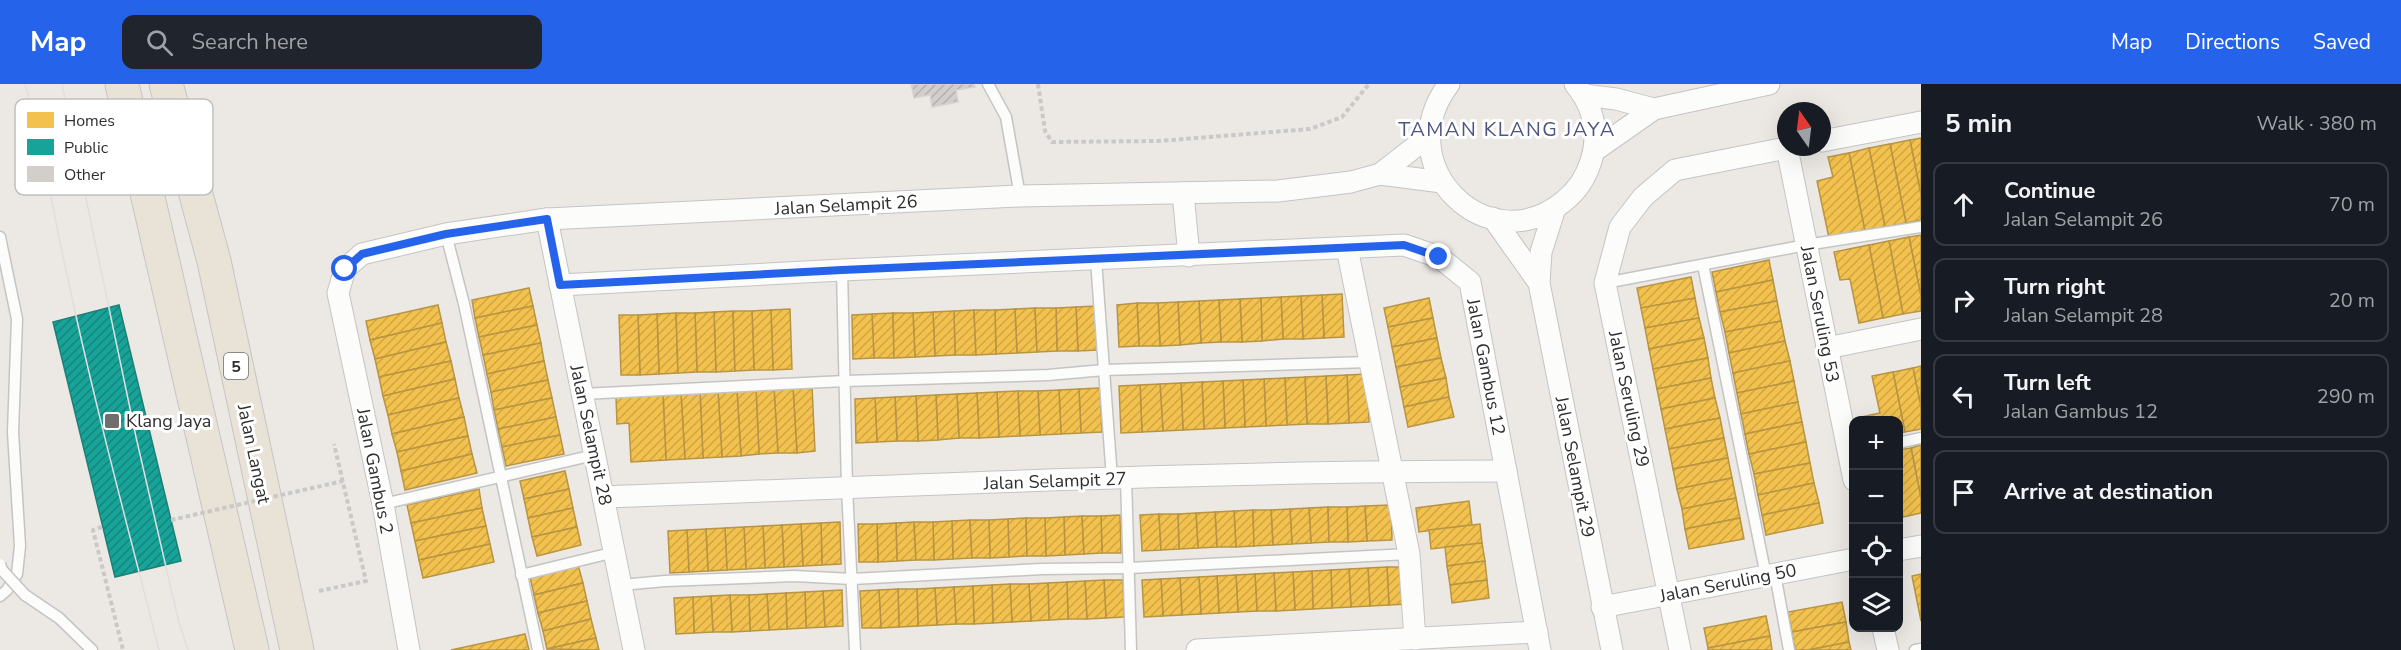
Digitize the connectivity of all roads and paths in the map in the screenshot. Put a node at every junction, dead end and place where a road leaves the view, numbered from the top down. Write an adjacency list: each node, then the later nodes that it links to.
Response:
1 (122, 84): 9 (highway)
2 (166, 84): 10 (highway, Jalan Langat / 5)
3 (988, 84): 23 (lane)
4 (1038, 84): 5 (path)
5 (1369, 84)
6 (1449, 84): 13 (street)
7 (1769, 84): 11 (street)
8 (1579, 89): 11 (street); 16 (street)
9 (125, 99)
10 (170, 99)
11 (1654, 109): 16 (street)
12 (1921, 122): 14 (street)
13 (1429, 136): 18 (street, Jalan Selampit 26); 19 (street)
14 (1831, 139)
15 (1777, 149): 37 (street, Jalan Seruling 29)
16 (1594, 151): 24 (street)
17 (1791, 156): 30 (street, Jalan Seruling 53)
18 (1380, 174): 19 (street, Jalan Selampit 26); 20 (street, Jalan Selampit 26)
19 (1442, 182): 25 (street)
20 (1183, 193): 23 (street, Jalan Selampit 26); 32 (street)
21 (147, 195): 83 (highway)
22 (196, 195): 84 (highway, Jalan Langat / 5)
23 (1020, 196): 26 (street, Jalan Selampit 26)
24 (1555, 208): 25 (street); 36 (street, Jalan Selampit 29)
25 (1493, 218): 36 (street, Jalan Selampit 29)
26 (547, 219): 28 (street, Jalan Selampit 26); 38 (street, Jalan Selampit 28)
27 (1921, 227): 30 (lane)
28 (446, 234): 39 (street, Jalan Selampit 26); 53 (lane)
29 (0, 237): 74 (lane)
30 (1806, 245): 34 (lane); 41 (street, Jalan Seruling 53)
31 (1347, 248): 32 (street, Jalan Gambus 12); 42 (street); 52 (street, Jalan Gambus 12)
32 (1189, 255): 33 (street, Jalan Gambus 12)
33 (1096, 260): 35 (street, Jalan Gambus 12); 43 (lane)
34 (1703, 264): 37 (lane); 69 (lane)
35 (842, 270): 38 (street, Jalan Gambus 12); 44 (lane)
36 (1539, 283): 75 (street, Jalan Selampit 29)
37 (1605, 283): 73 (street, Jalan Seruling 29)
38 (560, 285): 45 (street, Jalan Selampit 28)
39 (338, 293): 58 (street, Jalan Gambus 2)
40 (1921, 329): 41 (street)
41 (1827, 348): 48 (street, Jalan Seruling 53)
42 (1370, 362): 43 (lane); 51 (street)
43 (1104, 370): 44 (lane); 54 (lane)
44 (845, 381): 45 (lane); 56 (lane)
45 (582, 394): 50 (street, Jalan Selampit 28)
46 (1921, 438): 47 (lane)
47 (1903, 442)
48 (1849, 443)
49 (334, 444): 55 (path)
50 (594, 454): 53 (lane); 57 (street, Jalan Selampit 28)
51 (1393, 471): 52 (street, Jalan Selampit 27); 54 (street, Jalan Selampit 27); 64 (street)
52 (1506, 471): 78 (street, Jalan Gambus 12)
53 (501, 476): 58 (lane); 68 (lane)
54 (1119, 479): 56 (street, Jalan Selampit 27); 67 (lane)
55 (343, 481): 59 (path, bridge); 72 (path)
56 (848, 488): 57 (street, Jalan Selampit 27); 70 (lane)
57 (604, 496): 63 (street, Jalan Selampit 28)
58 (383, 504): 85 (street, Jalan Gambus 2)
59 (171, 520)
60 (102, 527): 82 (path)
61 (1921, 546): 62 (street)
62 (1903, 549)
63 (615, 552): 68 (lane); 71 (street, Jalan Selampit 28)
64 (1409, 554): 67 (lane); 77 (street)
65 (1849, 560): 69 (street, Jalan Seruling 50)
66 (0, 564): 81 (lane, bridge)
67 (1129, 568): 70 (lane); 89 (lane)
68 (521, 575): 86 (lane)
69 (1770, 575): 73 (street, Jalan Seruling 50); 93 (lane)
70 (852, 579): 71 (lane); 88 (lane)
71 (621, 585): 87 (street, Jalan Selampit 28)
72 (319, 591)
73 (1669, 594): 75 (street, Jalan Seruling 50); 92 (street, Jalan Seruling 29)
74 (0, 596)
75 (1602, 607): 91 (street, Jalan Selampit 29)
76 (1884, 632): 94 (street)
77 (1415, 639): 78 (street); 79 (street)
78 (1539, 641)
79 (1366, 646): 90 (street)
80 (1921, 649): 95 (lane)
81 (92, 650)
82 (123, 650)
83 (252, 650)
84 (297, 650)
85 (409, 650)
86 (538, 650)
87 (634, 650)
88 (855, 650)
89 (1131, 650)
90 (1197, 650)
91 (1612, 650)
92 (1680, 650)
93 (1789, 650)
94 (1888, 650)
95 (1915, 650)

